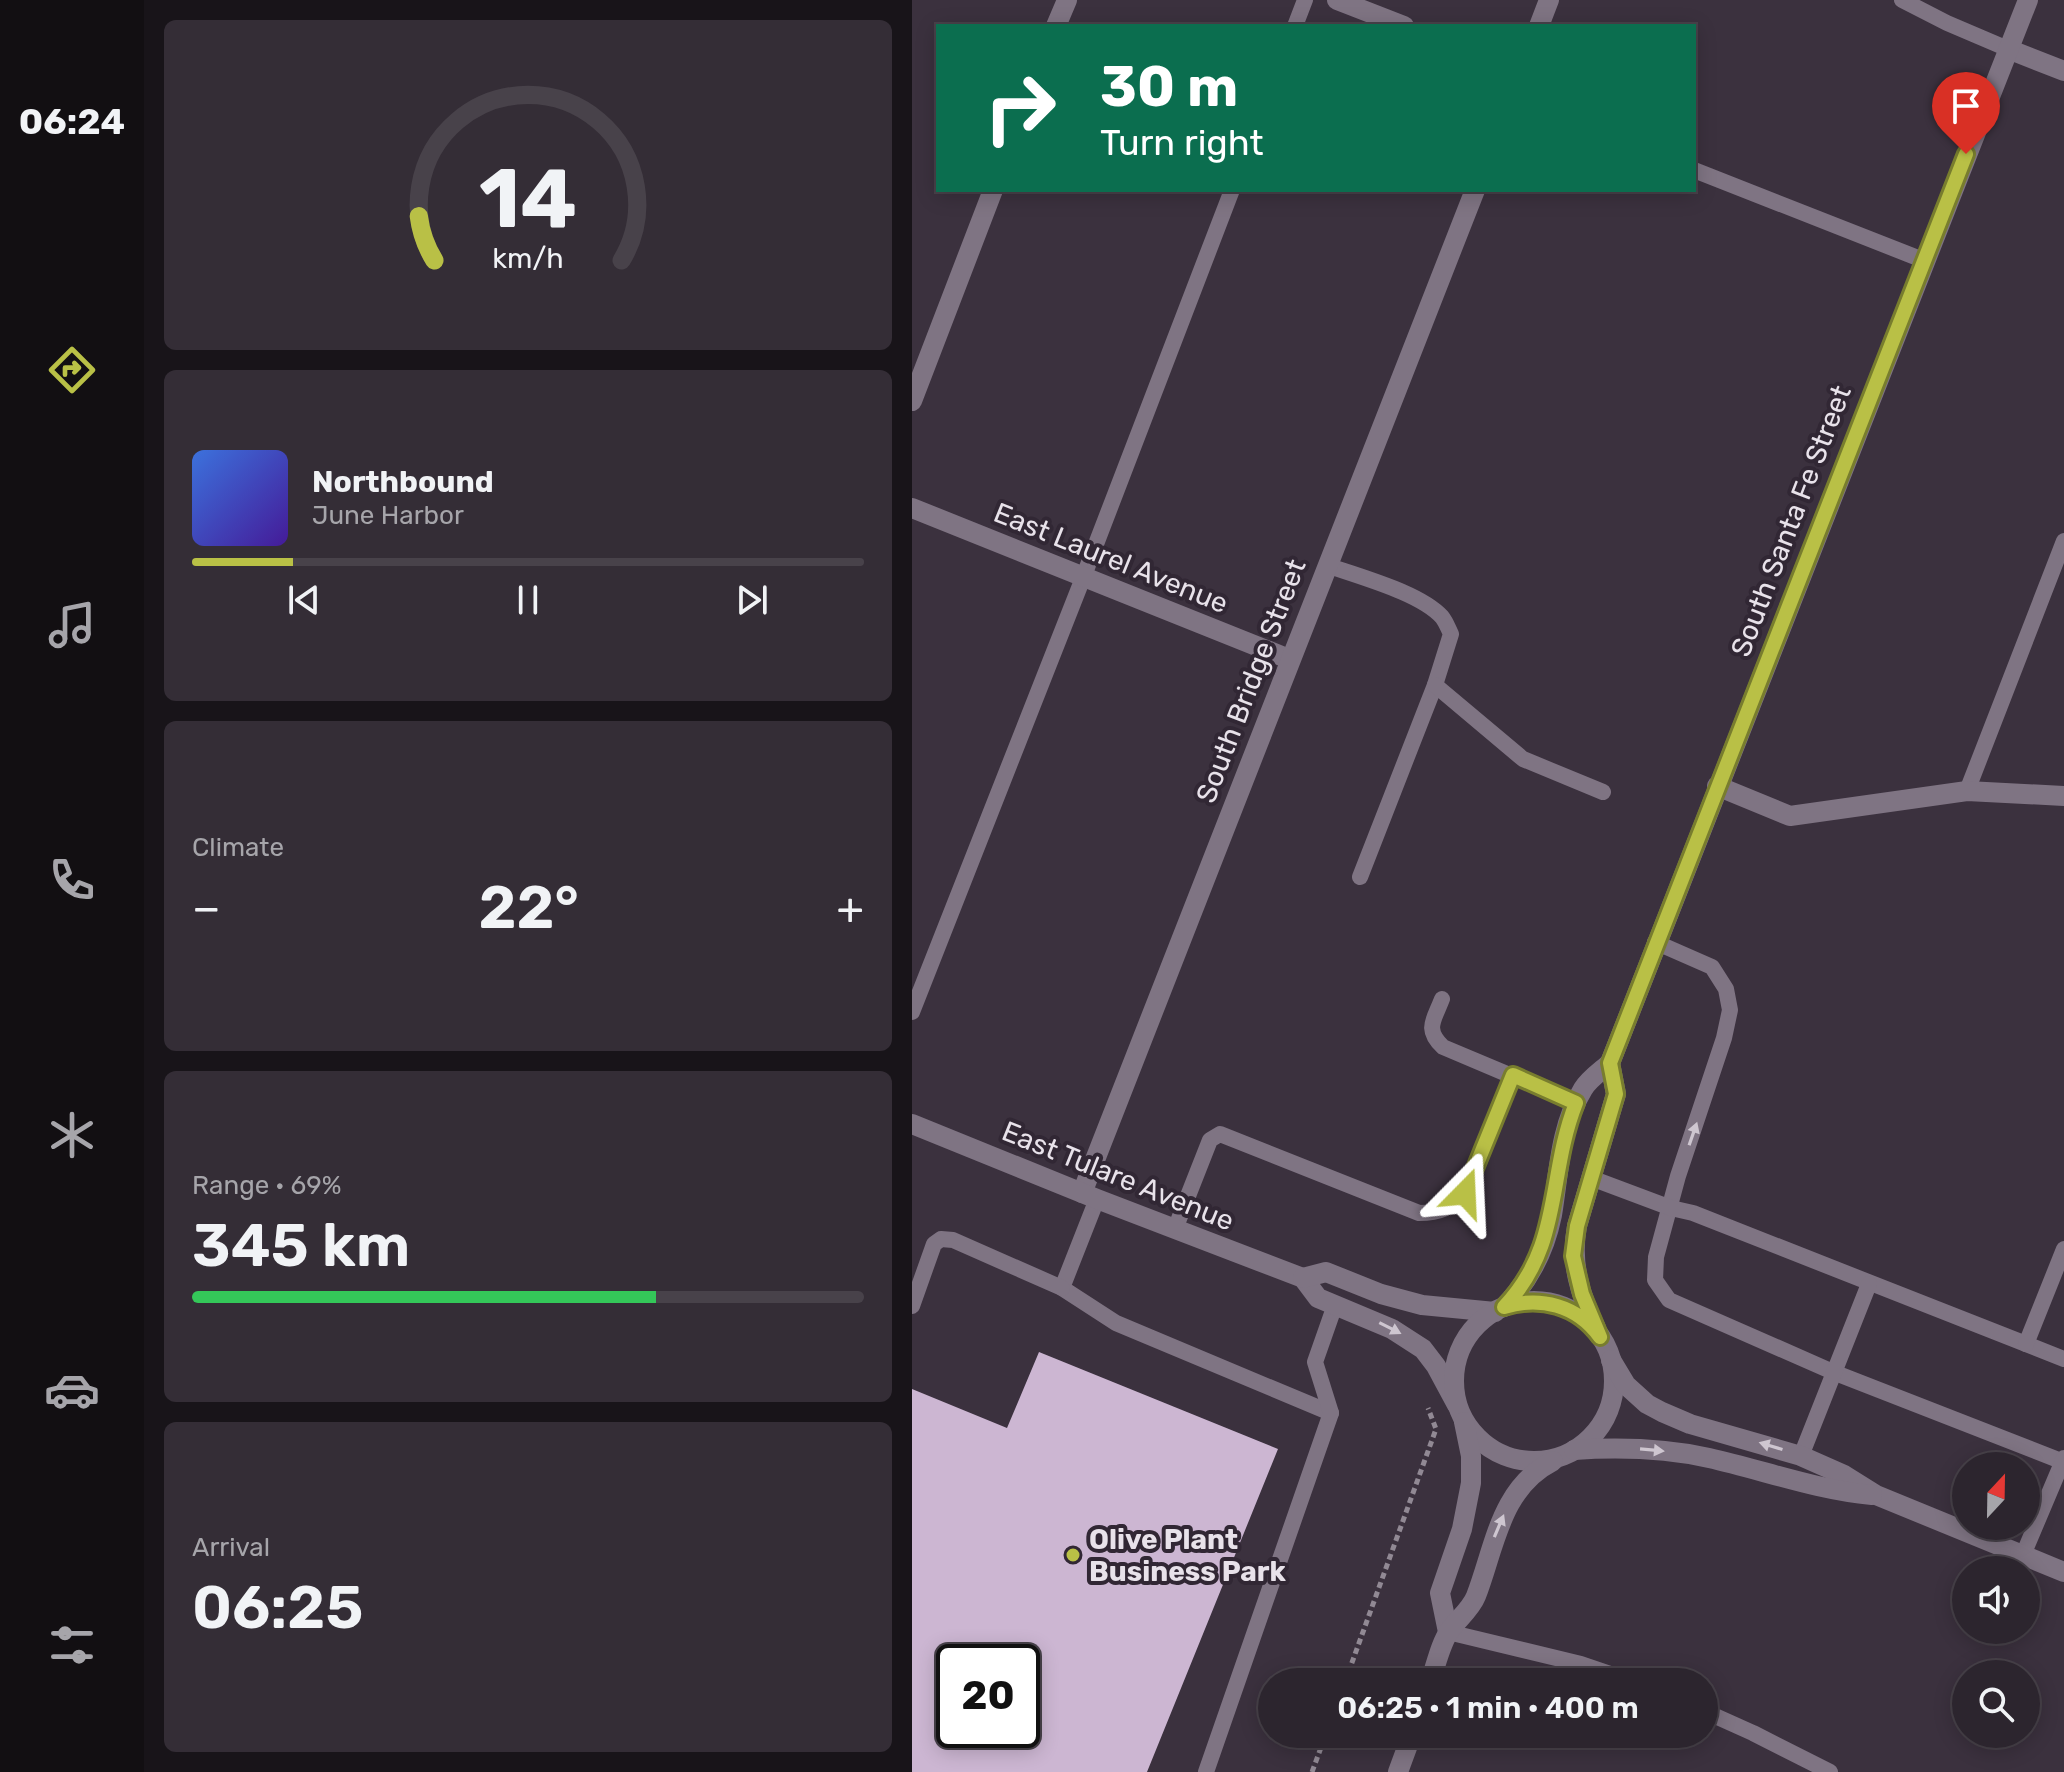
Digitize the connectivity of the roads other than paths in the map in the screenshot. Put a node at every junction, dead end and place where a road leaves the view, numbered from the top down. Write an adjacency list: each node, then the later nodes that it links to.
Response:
1 (1067, 0): 7 (street)
2 (1305, 0): 8 (lane)
3 (1337, 0): 9 (street)
4 (1549, 0): 10 (street)
5 (1902, 0): 11 (lane)
6 (2028, 0): 11 (street, South Santa Fe Street)
7 (1057, 24)
8 (1296, 24)
9 (1399, 24)
10 (1540, 24)
11 (2008, 49): 12 (street); 17 (street, South Santa Fe Street)
12 (2064, 71)
13 (1696, 171): 17 (lane)
14 (992, 192): 18 (street)
15 (1231, 192): 22 (lane)
16 (1474, 192): 21 (street, South Bridge Street)
17 (1923, 260): 25 (street, South Santa Fe Street)
18 (912, 401)
19 (912, 508): 22 (street, East Laurel Avenue)
20 (2064, 541): 26 (lane)
21 (1327, 565): 23 (street, South Bridge Street); 24 (lane)
22 (1083, 578): 23 (street, East Laurel Avenue); 32 (lane)
23 (1289, 659): 38 (street, South Bridge Street)
24 (1435, 685): 27 (lane); 29 (lane)
25 (1717, 786): 26 (street); 30 (street, South Santa Fe Street)
26 (1967, 791): 28 (street)
27 (1603, 792)
28 (2064, 796)
29 (1360, 877)
30 (1655, 942): 33 (street, South Santa Fe Street); 39 (lane, one-way to 30)
31 (1442, 999): 34 (lane)
32 (912, 1012)
33 (1610, 1063): 35 (street, South Santa Fe Street); 37 (street, South Santa Fe Street)
34 (1513, 1075): 35 (lane); 40 (lane)
35 (1576, 1103): 47 (street, South Santa Fe Street)
36 (912, 1124): 38 (street, East Tulare Avenue)
37 (1591, 1178): 39 (lane); 48 (street, South Santa Fe Street)
38 (1089, 1196): 40 (street, East Tulare Avenue); 44 (lane)
39 (1671, 1208): 43 (lane); 52 (lane)
40 (1175, 1229): 42 (street, East Tulare Avenue)
41 (2064, 1249): 49 (lane)
42 (1303, 1278): 45 (street, East Tulare Avenue); 47 (street, East Tulare Avenue)
43 (1869, 1284): 49 (lane); 52 (lane)
44 (1062, 1288): 46 (lane); 54 (lane)
45 (1335, 1305): 53 (street, East Tulare Avenue, one-way to 53); 54 (lane)
46 (912, 1306)
47 (1499, 1310): 48 (street); 53 (street)
48 (1600, 1337): 51 (street)
49 (2026, 1344): 50 (lane)
50 (2064, 1359)
51 (1611, 1360): 55 (street); 56 (street, one-way to 51)
52 (1833, 1372): 56 (lane); 57 (lane)
53 (1460, 1411): 55 (street); 61 (street)
54 (1331, 1413): 66 (lane)
55 (1569, 1453): 58 (street, one-way to 58); 61 (street, one-way to 55)
56 (1801, 1456): 58 (street)
57 (2063, 1459): 59 (lane)
58 (1876, 1495): 59 (street)
59 (2023, 1555): 60 (street)
60 (2064, 1572)
61 (1448, 1632): 62 (street); 63 (lane)
62 (1435, 1668)
63 (1591, 1668)
64 (1718, 1717): 68 (lane)
65 (1407, 1748): 67 (street)
66 (1206, 1772)
67 (1398, 1772)
68 (1830, 1772)

